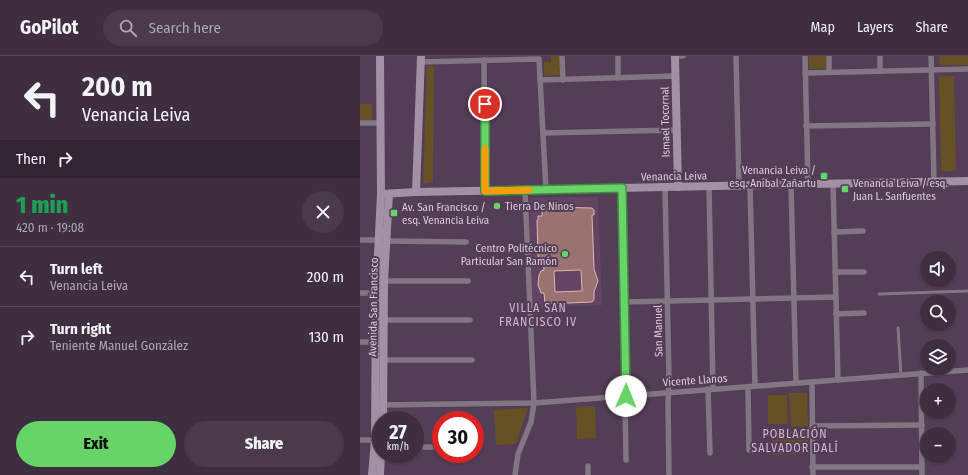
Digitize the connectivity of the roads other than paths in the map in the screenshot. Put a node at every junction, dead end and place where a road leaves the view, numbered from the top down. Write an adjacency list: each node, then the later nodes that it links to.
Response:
1 (380, 56): 23 (main road, Avenida San Francisco)
2 (562, 56): 21 (street)
3 (618, 56): 19 (street)
4 (675, 56): 5 (street); 18 (main road, Ismael Tocornal)
5 (683, 56)
6 (736, 56): 33 (street)
7 (805, 56): 17 (street)
8 (829, 56): 16 (street)
9 (880, 56): 15 (street)
10 (931, 56): 14 (street)
11 (421, 59): 12 (street); 42 (main road)
12 (484, 60): 20 (street); 41 (street)
13 (968, 69): 14 (street)
14 (932, 70): 15 (street); 24 (street)
15 (880, 71): 16 (street)
16 (829, 72): 17 (street)
17 (805, 73): 25 (street)
18 (675, 76): 19 (street); 26 (main road, Ismael Tocornal)
19 (618, 78): 21 (street)
20 (540, 80): 21 (street); 27 (street)
21 (563, 80)
22 (360, 123): 23 (street)
23 (381, 123): 43 (main road, Avenida San Francisco)
24 (933, 124): 25 (street); 28 (street)
25 (806, 126): 32 (street)
26 (676, 130): 27 (street); 37 (main road, Ismael Tocornal)
27 (543, 133): 40 (street)
28 (934, 181): 29 (main road, Venancia Leiva); 30 (main road, Venancia Leiva)
29 (968, 181)
30 (833, 183): 32 (main road, Venancia Leiva); 45 (street)
31 (792, 184): 32 (main road, Venancia Leiva); 34 (main road, Venancia Leiva); 58 (street)
32 (808, 184)
33 (739, 185): 34 (main road, Venancia Leiva); 35 (main road, Venancia Leiva)
34 (750, 185): 59 (street)
35 (709, 186): 37 (main road, Venancia Leiva); 60 (street)
36 (665, 187): 37 (main road, Venancia Leiva); 38 (main road, Venancia Leiva); 61 (street, San Manuel)
37 (678, 187)
38 (622, 188): 40 (main road, Venancia Leiva); 62 (street)
39 (525, 190): 40 (main road, Venancia Leiva); 41 (main road, Venancia Leiva); 85 (street)
40 (546, 190)
41 (485, 191): 42 (main road, Venancia Leiva)
42 (416, 192): 43 (main road, Venancia Leiva)
43 (385, 194): 47 (main road, Avenida San Francisco)
44 (863, 231): 45 (street)
45 (834, 232): 49 (street)
46 (360, 240): 47 (street)
47 (382, 241): 48 (street); 51 (main road, Avenida San Francisco); 55 (main road, Avenida San Francisco)
48 (466, 242)
49 (835, 272): 50 (street); 57 (street)
50 (864, 272)
51 (384, 280): 52 (street); 55 (main road, Avenida San Francisco)
52 (468, 281)
53 (968, 291): 56 (lane)
54 (360, 293): 55 (street)
55 (380, 293): 65 (main road, Avenida San Francisco); 69 (main road, Avenida San Francisco)
56 (880, 294)
57 (836, 297): 58 (street); 64 (street)
58 (794, 298): 59 (street); 79 (street)
59 (753, 299): 60 (street); 81 (street)
60 (711, 300): 61 (street); 82 (street)
61 (667, 301): 62 (street); 83 (street, San Manuel)
62 (625, 302): 84 (street)
63 (864, 313): 64 (street)
64 (836, 314): 77 (street)
65 (383, 320): 66 (street); 70 (main road, Avenida San Francisco)
66 (470, 320)
67 (898, 328): 75 (lane)
68 (360, 342): 69 (street)
69 (376, 342): 86 (main road, Avenida San Francisco)
70 (383, 360): 71 (street); 86 (main road, Avenida San Francisco)
71 (472, 360)
72 (968, 370): 73 (street, Vicente Llanos)
73 (956, 371)
74 (920, 373): 75 (street, Vicente Llanos)
75 (901, 375): 77 (street, Vicente Llanos)
76 (921, 375): 89 (street)
77 (838, 380): 78 (street, Vicente Llanos)
78 (812, 382): 79 (street, Vicente Llanos); 90 (street)
79 (796, 383): 81 (street, Vicente Llanos)
80 (748, 386): 81 (street, Vicente Llanos); 82 (street, Vicente Llanos); 93 (street)
81 (755, 386)
82 (710, 389): 83 (street, Vicente Llanos); 94 (street)
83 (668, 392): 84 (street, Vicente Llanos); 105 (street, San Manuel)
84 (626, 396): 85 (street, Vicente Llanos); 95 (street)
85 (534, 403): 86 (street, Vicente Llanos); 103 (street)
86 (379, 405): 87 (main road, Avenida San Francisco); 88 (main road, Avenida San Francisco)
87 (378, 411)
88 (380, 411)
89 (922, 425): 90 (street); 100 (street)
90 (812, 426): 99 (street)
91 (360, 440): 92 (street)
92 (372, 440)
93 (749, 450)
94 (710, 453)
95 (626, 460)
96 (373, 463): 101 (main road, Avenida San Francisco)
97 (381, 463): 102 (main road)
98 (588, 466): 104 (street)
99 (812, 467): 100 (street); 106 (street)
100 (922, 467): 107 (street)
101 (372, 475)
102 (380, 475)
103 (516, 475)
104 (588, 475)
105 (669, 475)
106 (812, 475)
107 (922, 475)

